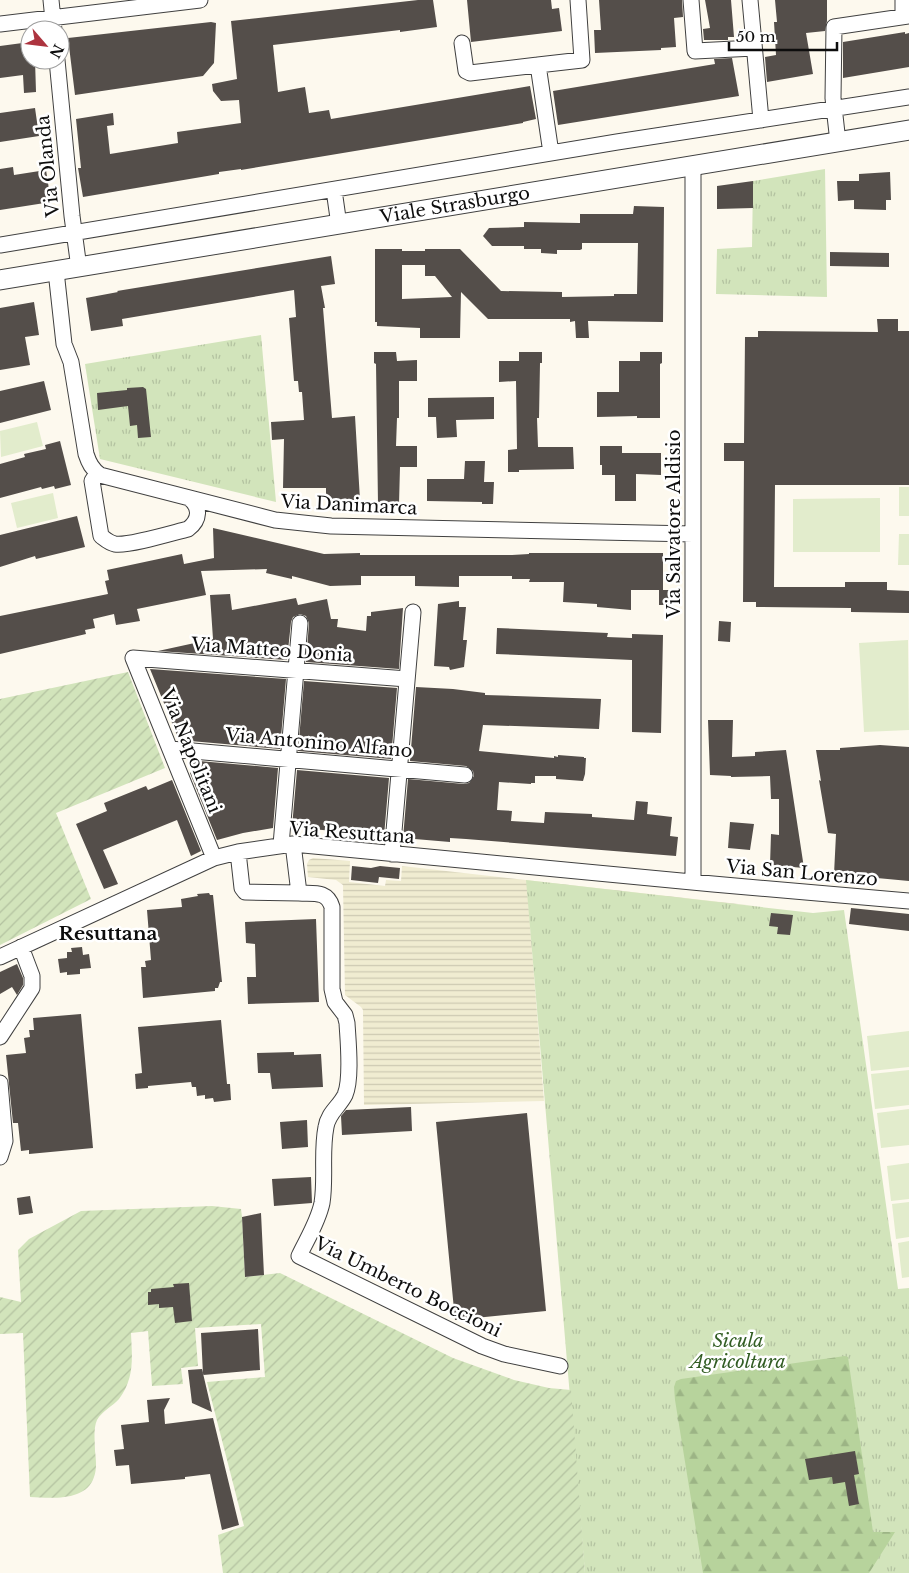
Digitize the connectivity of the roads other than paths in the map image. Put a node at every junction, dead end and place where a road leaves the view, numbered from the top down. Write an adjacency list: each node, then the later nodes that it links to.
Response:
1 (51, 0): 8 (street)
2 (200, 0): 9 (street)
3 (578, 0): 14 (street)
4 (691, 0): 13 (street)
5 (750, 0): 13 (street)
6 (903, 0): 7 (street)
7 (906, 16): 17 (street)
8 (53, 20)
9 (70, 21)
10 (0, 24): 11 (street)
11 (20, 24)
12 (462, 43): 14 (street)
13 (754, 48): 18 (street)
14 (538, 65): 21 (street)
15 (57, 70): 25 (street, Via Olanda)
16 (909, 97): 17 (street, Viale Strasburgo)
17 (833, 109): 18 (street, Viale Strasburgo); 20 (street)
18 (760, 120): 21 (street, Viale Strasburgo)
19 (909, 130): 20 (street, Viale Strasburgo)
20 (838, 142): 22 (street, Viale Strasburgo)
21 (551, 153): 23 (street, Viale Strasburgo)
22 (693, 167): 24 (street, Viale Strasburgo); 32 (street, Via Salvatore Aldisio)
23 (334, 190): 24 (street); 25 (street, Viale Strasburgo)
24 (339, 225): 27 (street, Viale Strasburgo)
25 (74, 233): 26 (street, Viale Strasburgo); 27 (street, Via Olanda)
26 (0, 245)
27 (79, 268): 28 (street, Viale Strasburgo)
28 (56, 271): 29 (street, Viale Strasburgo); 30 (street)
29 (0, 280)
30 (100, 474): 31 (street, Via Danimarca); 31 (street)
31 (189, 498): 32 (street, Via Danimarca)
32 (693, 534): 46 (street, Via Salvatore Aldisio)
33 (413, 612): 37 (street)
34 (300, 624): 36 (street)
35 (134, 658): 36 (street, Via Matteo Donia); 38 (street, Via Napolitani)
36 (296, 671): 37 (street, Via Matteo Donia); 39 (street)
37 (407, 679): 40 (street)
38 (170, 749): 39 (street, Via Antonino Alfano); 45 (street, Via Napolitani)
39 (288, 759): 40 (street, Via Antonino Alfano); 42 (street)
40 (399, 769): 41 (street, Via Antonino Alfano); 44 (street)
41 (465, 775)
42 (287, 845): 43 (street, Via Resuttana); 44 (street, Via Resuttana); 47 (street)
43 (238, 852): 45 (street, Via Resuttana); 47 (street)
44 (392, 854): 46 (street, Via Resuttana)
45 (214, 858): 49 (street, Via Resuttana)
46 (692, 882): 48 (street, Via San Lorenzo)
47 (298, 893): 54 (street, Via Umberto Boccioni)
48 (909, 901)
49 (22, 947): 50 (street, Via Resuttana); 51 (street)
50 (0, 956)
51 (0, 1037)
52 (0, 1083): 53 (street)
53 (0, 1156)
54 (560, 1366)

